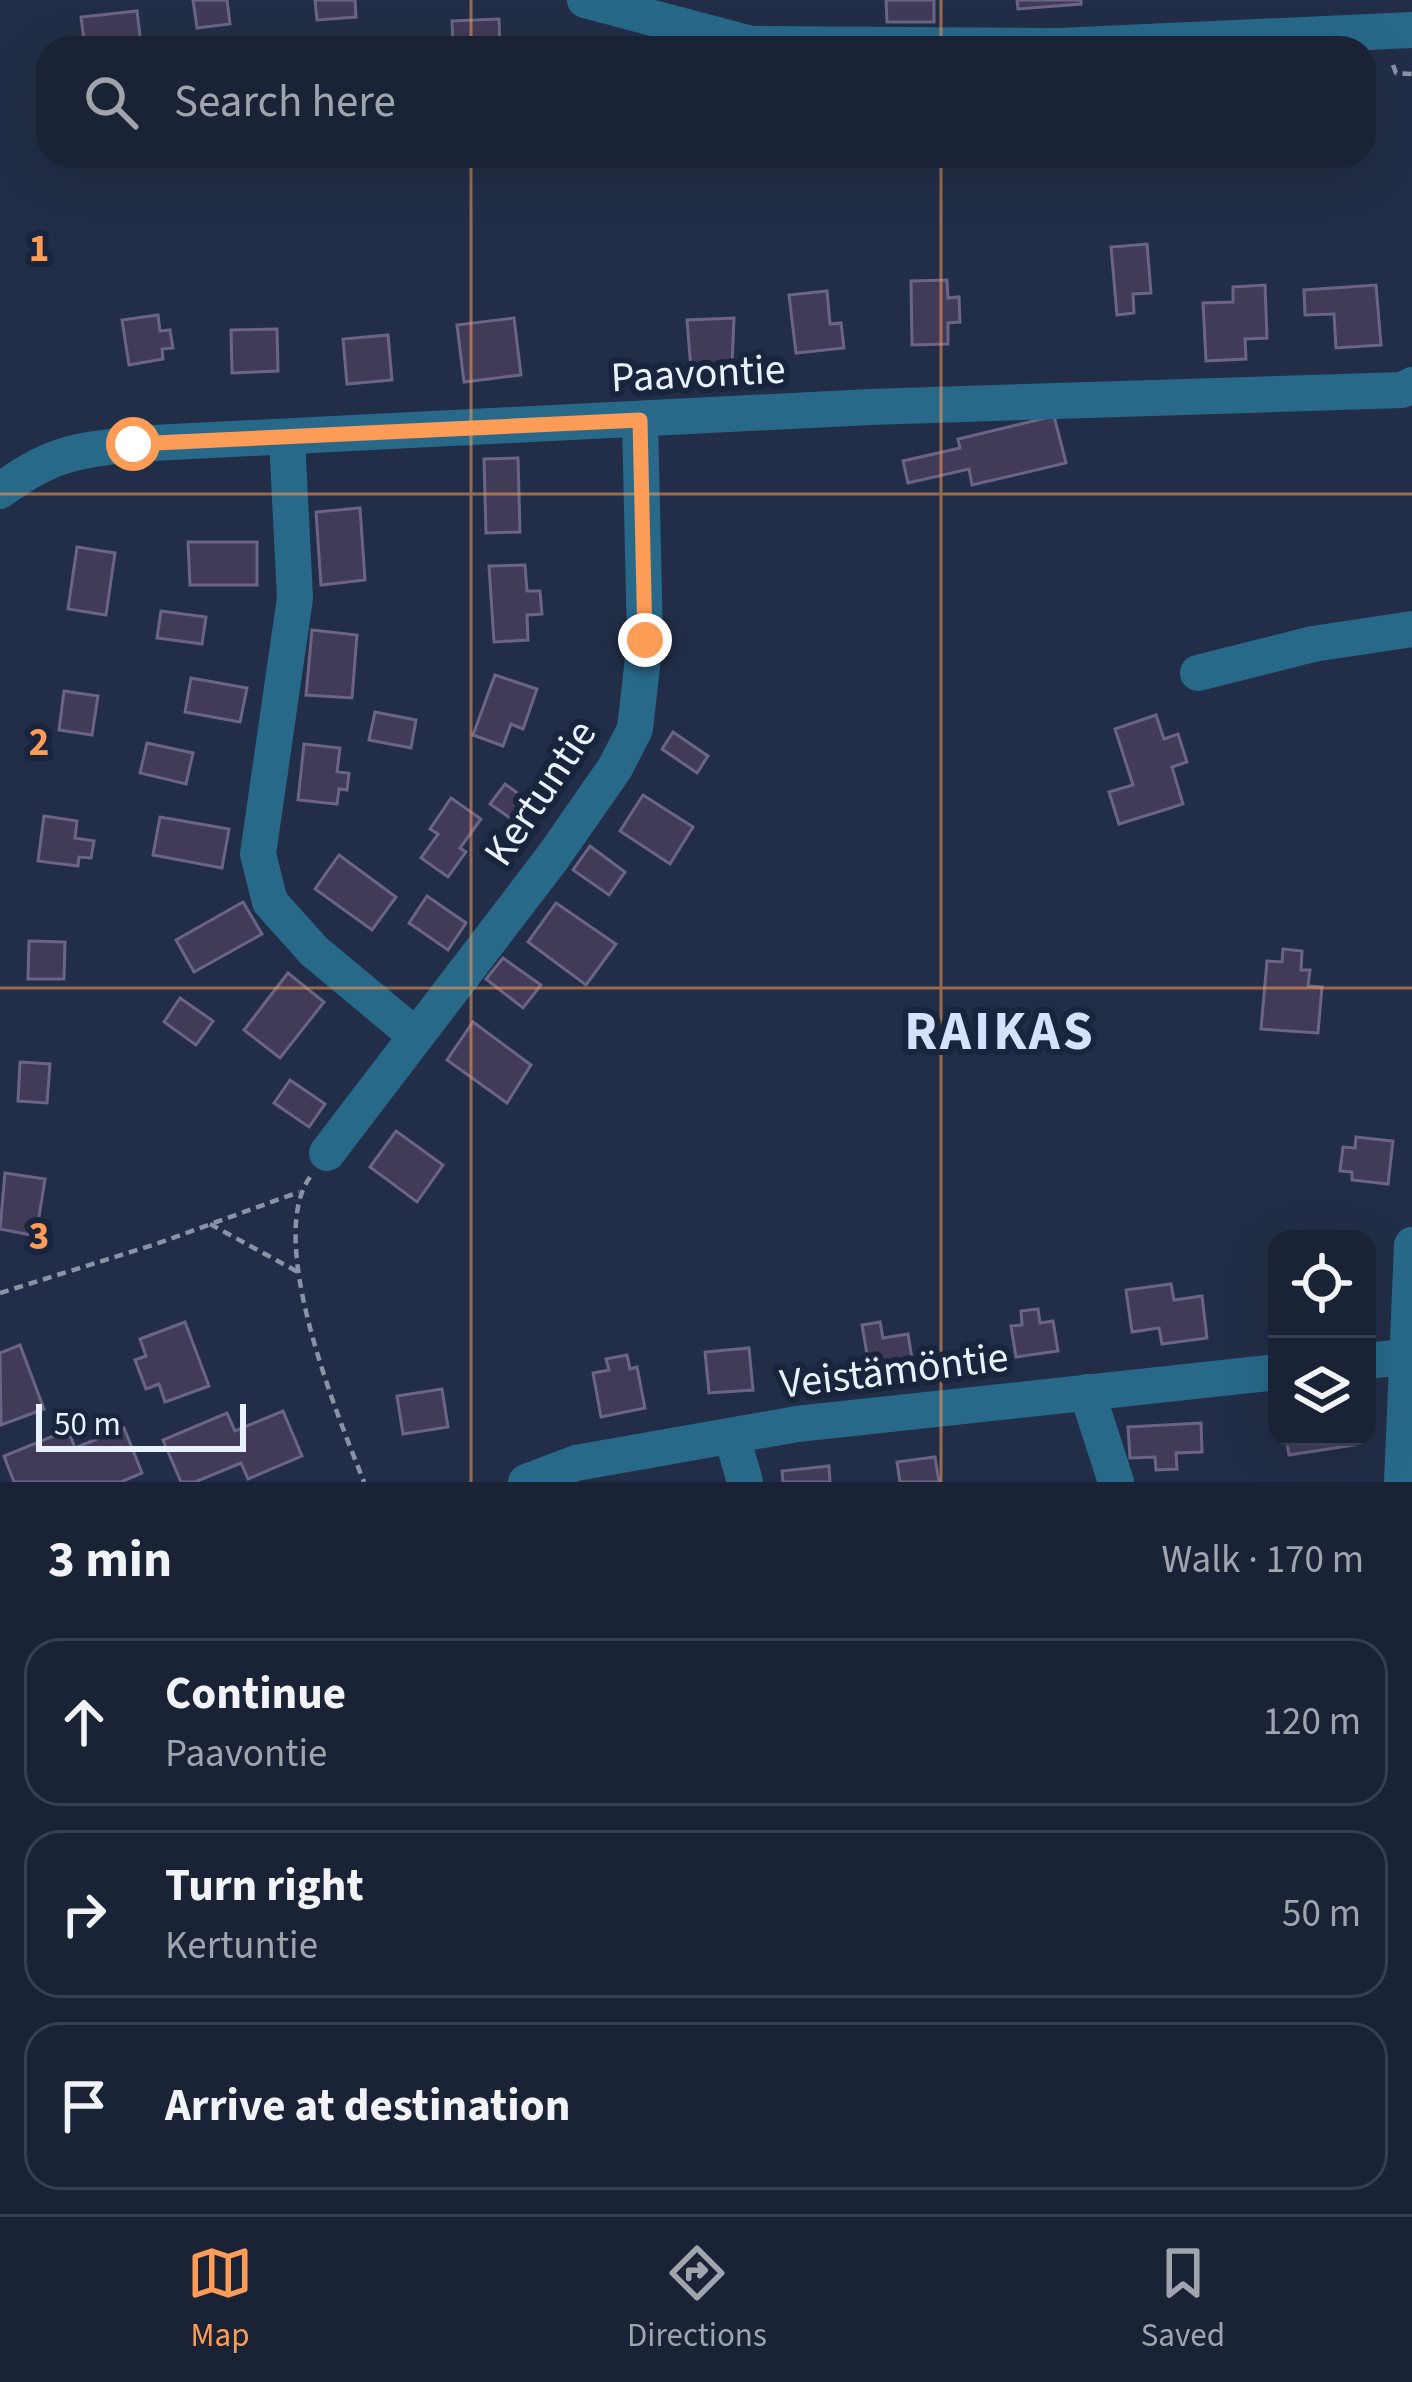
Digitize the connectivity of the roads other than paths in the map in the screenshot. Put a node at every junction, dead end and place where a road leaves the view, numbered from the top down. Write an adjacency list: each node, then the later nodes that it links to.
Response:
1 (586, 0): 4 (street)
2 (1410, 0): 3 (street)
3 (1412, 31): 5 (street)
4 (721, 36)
5 (1294, 36)
6 (1412, 385): 7 (street, Paavontie)
7 (640, 420): 8 (street, Paavontie); 12 (street, Kertuntie)
8 (287, 439): 9 (street, Paavontie); 12 (street)
9 (0, 491)
10 (1412, 629): 11 (street)
11 (1198, 673)
12 (416, 1036): 13 (street, Kertuntie)
13 (327, 1153)
14 (1412, 1245): 15 (street)
15 (1409, 1356): 16 (street); 23 (street)
16 (1376, 1360)
17 (1268, 1373): 18 (street, Veistämöntie)
18 (1087, 1392): 19 (street, Veistämöntie); 22 (street)
19 (732, 1436): 20 (street, Veistämöntie); 21 (street)
20 (526, 1482)
21 (746, 1482)
22 (1116, 1482)
23 (1402, 1482)

